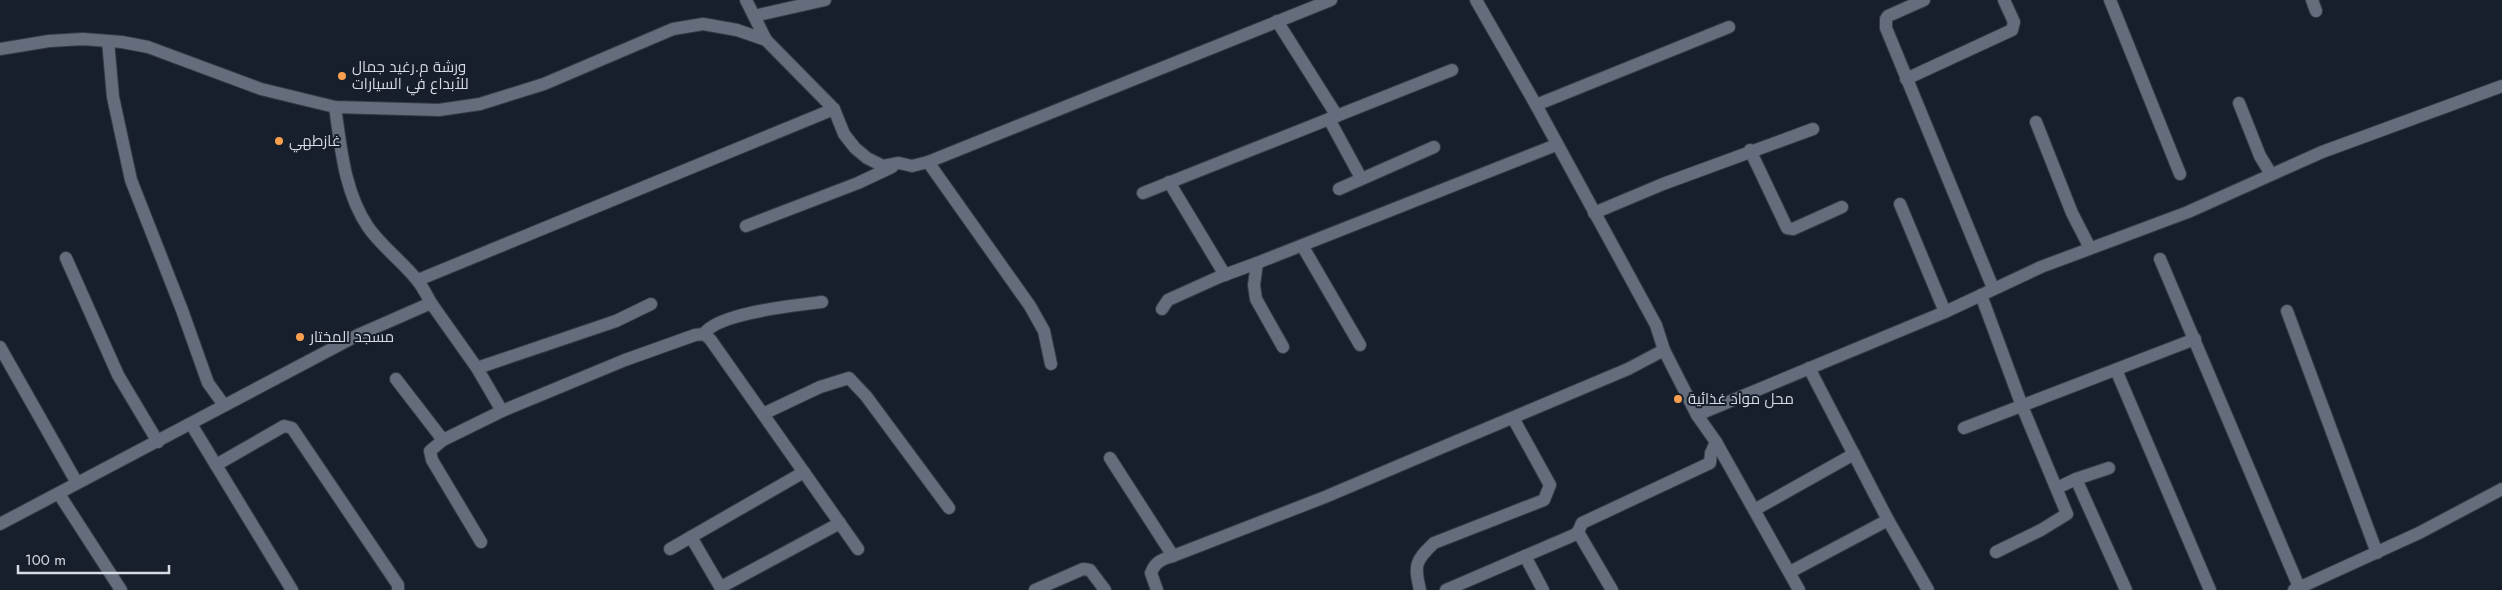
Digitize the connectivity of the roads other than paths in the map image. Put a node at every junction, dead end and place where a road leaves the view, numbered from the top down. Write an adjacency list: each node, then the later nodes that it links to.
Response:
1 (746, 0): 8 (street)
2 (825, 0): 8 (street)
3 (1331, 0): 9 (street)
4 (1476, 0): 18 (street)
5 (1924, 0): 15 (street)
6 (2004, 0): 15 (street)
7 (2110, 0): 29 (street)
8 (754, 16): 11 (street)
9 (1277, 21): 21 (street); 27 (street)
10 (1729, 28): 18 (street)
11 (766, 40): 19 (street); 20 (street)
12 (108, 41): 13 (street); 19 (street); 65 (street)
13 (0, 49)
14 (1452, 70): 21 (street)
15 (1906, 79): 46 (street)
16 (2502, 86): 30 (street)
17 (2239, 103): 30 (street)
18 (1536, 105): 24 (street)
19 (335, 107): 45 (street)
20 (834, 109): 28 (street); 45 (street)
21 (1333, 117): 31 (street); 32 (street)
22 (2036, 122): 40 (street)
23 (1813, 129): 26 (street)
24 (1556, 145): 37 (street); 39 (street)
25 (1434, 147): 31 (street)
26 (1750, 150): 36 (street); 37 (street)
27 (928, 162): 28 (street); 60 (street)
28 (899, 163): 38 (street)
29 (2180, 174)
30 (2271, 174): 40 (street)
31 (1361, 178): 33 (street)
32 (1169, 182): 34 (street); 44 (street)
33 (1339, 189)
34 (1143, 193)
35 (1900, 204): 53 (street)
36 (1842, 207)
37 (1594, 213): 59 (street)
38 (746, 226)
39 (1303, 247): 43 (street); 56 (street)
40 (2090, 248): 46 (street)
41 (66, 258): 74 (street)
42 (2160, 259): 55 (street)
43 (1257, 263): 44 (street); 58 (street)
44 (1225, 275): 51 (street)
45 (418, 280): 49 (street)
46 (1993, 288): 47 (street)
47 (1981, 295): 53 (street); 66 (street)
48 (822, 302): 54 (street)
49 (431, 303): 61 (street); 65 (street)
50 (651, 304): 61 (street)
51 (1162, 309)
52 (2287, 311): 97 (street)
53 (1946, 312): 62 (street)
54 (704, 334): 67 (street); 68 (street)
55 (2195, 339): 63 (street); 101 (street)
56 (1360, 345)
57 (0, 347): 82 (street)
58 (1283, 347)
59 (1664, 350): 69 (street); 70 (street)
60 (1051, 364)
61 (477, 368): 67 (street)
62 (1809, 368): 69 (street); 76 (street)
63 (2116, 370): 66 (street); 116 (street)
64 (396, 379): 73 (street)
65 (224, 405): 71 (street)
66 (2022, 406): 72 (street); 83 (street)
67 (502, 411): 73 (street)
68 (763, 414): 80 (street); 86 (street)
69 (1697, 415): 75 (street)
70 (1513, 418): 98 (street); 110 (street)
71 (191, 424): 74 (street); 78 (street)
72 (1964, 428)
73 (443, 440): 93 (street)
74 (158, 442): 82 (street)
75 (1716, 442): 87 (street); 91 (street)
76 (1854, 454): 87 (street); 88 (street)
77 (1110, 458): 98 (street)
78 (216, 464): 105 (street); 106 (street)
79 (2109, 468): 81 (street)
80 (804, 472): 90 (street); 92 (street)
81 (2076, 479): 83 (street); 115 (street)
82 (78, 483): 85 (street)
83 (2056, 488): 96 (street)
84 (2502, 489): 97 (street)
85 (59, 494): 89 (street); 104 (street)
86 (949, 508)
87 (1756, 509): 100 (street)
88 (1888, 520): 100 (street); 103 (street)
89 (1, 522)
90 (840, 523): 95 (street); 102 (street)
91 (1578, 532): 99 (street); 113 (street)
92 (692, 537): 94 (street); 102 (street)
93 (481, 542)
94 (670, 549)
95 (858, 549)
96 (1996, 552)
97 (2377, 553): 101 (street)
98 (1173, 556): 109 (street)
99 (1525, 556): 111 (street); 112 (street)
100 (1790, 572): 114 (street)
101 (2296, 588)
102 (721, 589)
103 (1924, 589)
104 (121, 590)
105 (292, 590)
106 (398, 590)
107 (1035, 590): 108 (street)
108 (1105, 590)
109 (1157, 590)
110 (1420, 590)
111 (1446, 590)
112 (1543, 590)
113 (1612, 590)
114 (1799, 590)
115 (2126, 590)
116 (2210, 590)

